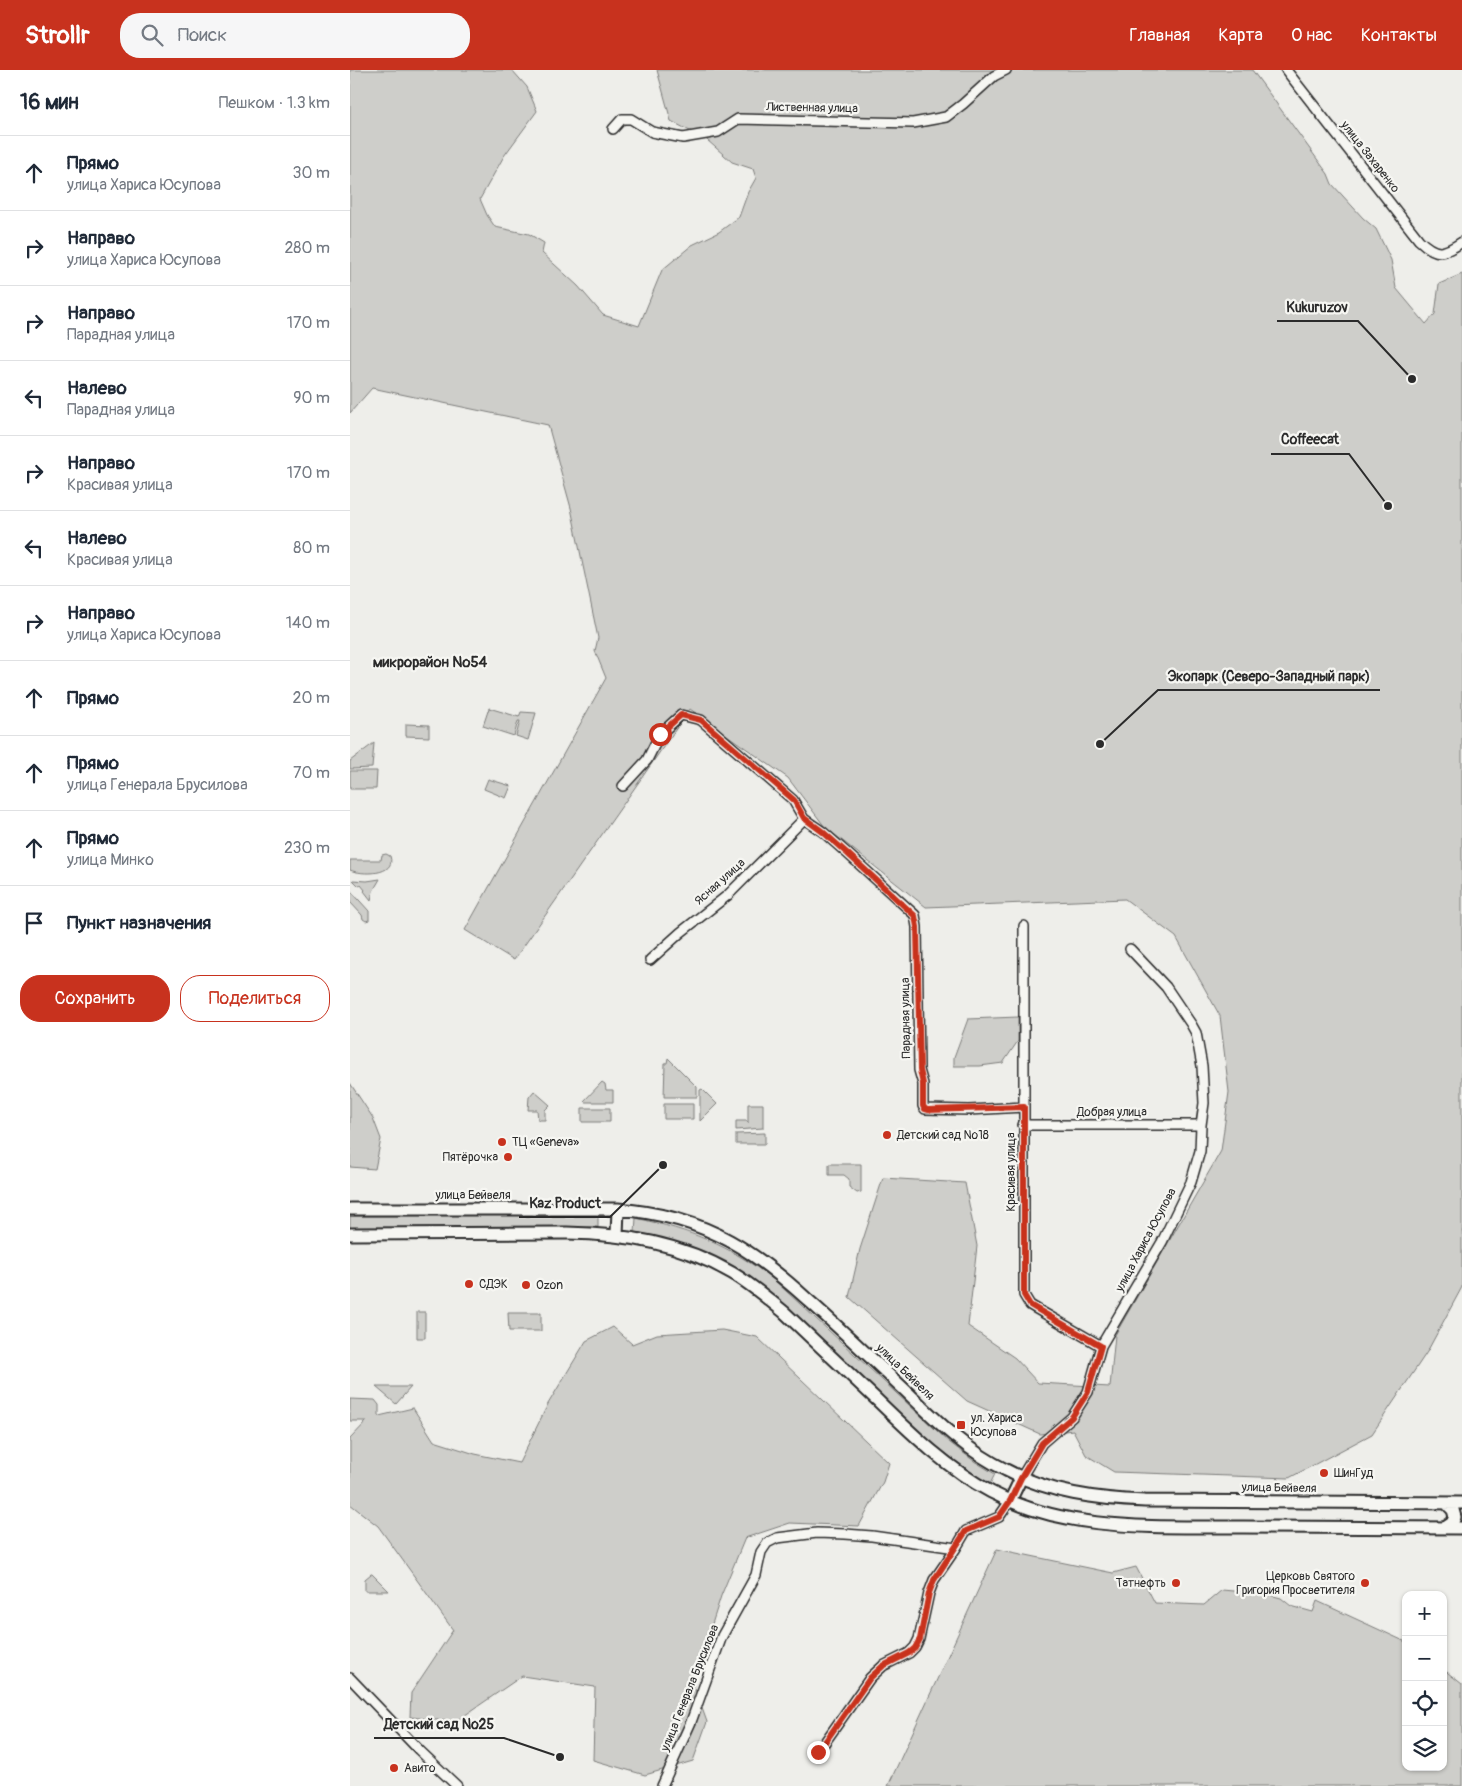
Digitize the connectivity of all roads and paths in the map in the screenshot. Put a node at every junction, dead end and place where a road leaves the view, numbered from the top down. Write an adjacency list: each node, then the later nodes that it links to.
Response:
1 (1006, 70): 3 (street, Лиственная улица)
2 (1286, 70): 4 (street, улица Захаренко)
3 (613, 129)
4 (1462, 242)
5 (624, 786): 6 (street)
6 (804, 818): 9 (street, Ясная улица); 10 (street, Парадная улица)
7 (1024, 926): 10 (street, Красивая улица)
8 (1130, 949): 12 (street, улица Хариса Юсупова)
9 (650, 960)
10 (1024, 1107): 11 (street, Красивая улица)
11 (1024, 1125): 12 (street, Добрая улица); 17 (street, Красивая улица)
12 (1200, 1125): 17 (street, улица Хариса Юсупова)
13 (350, 1209): 14 (main road, улица Бейвеля)
14 (618, 1209): 16 (main road); 18 (main road, улица Бейвеля)
15 (350, 1234): 16 (main road)
16 (617, 1235): 19 (main road)
17 (1101, 1346): 18 (street, улица Хариса Юсупова)
18 (1021, 1478): 19 (main road); 20 (main road, улица Бейвеля)
19 (1010, 1501): 22 (main road); 24 (street)
20 (1446, 1503): 21 (main road, улица Бейвеля); 22 (main road)
21 (1462, 1503)
22 (1446, 1528): 23 (main road)
23 (1462, 1528)
24 (956, 1548): 26 (street); 28 (street, улица Генерала Брусилова)
25 (350, 1678): 27 (street)
26 (818, 1752)
27 (457, 1786)
28 (662, 1786)

